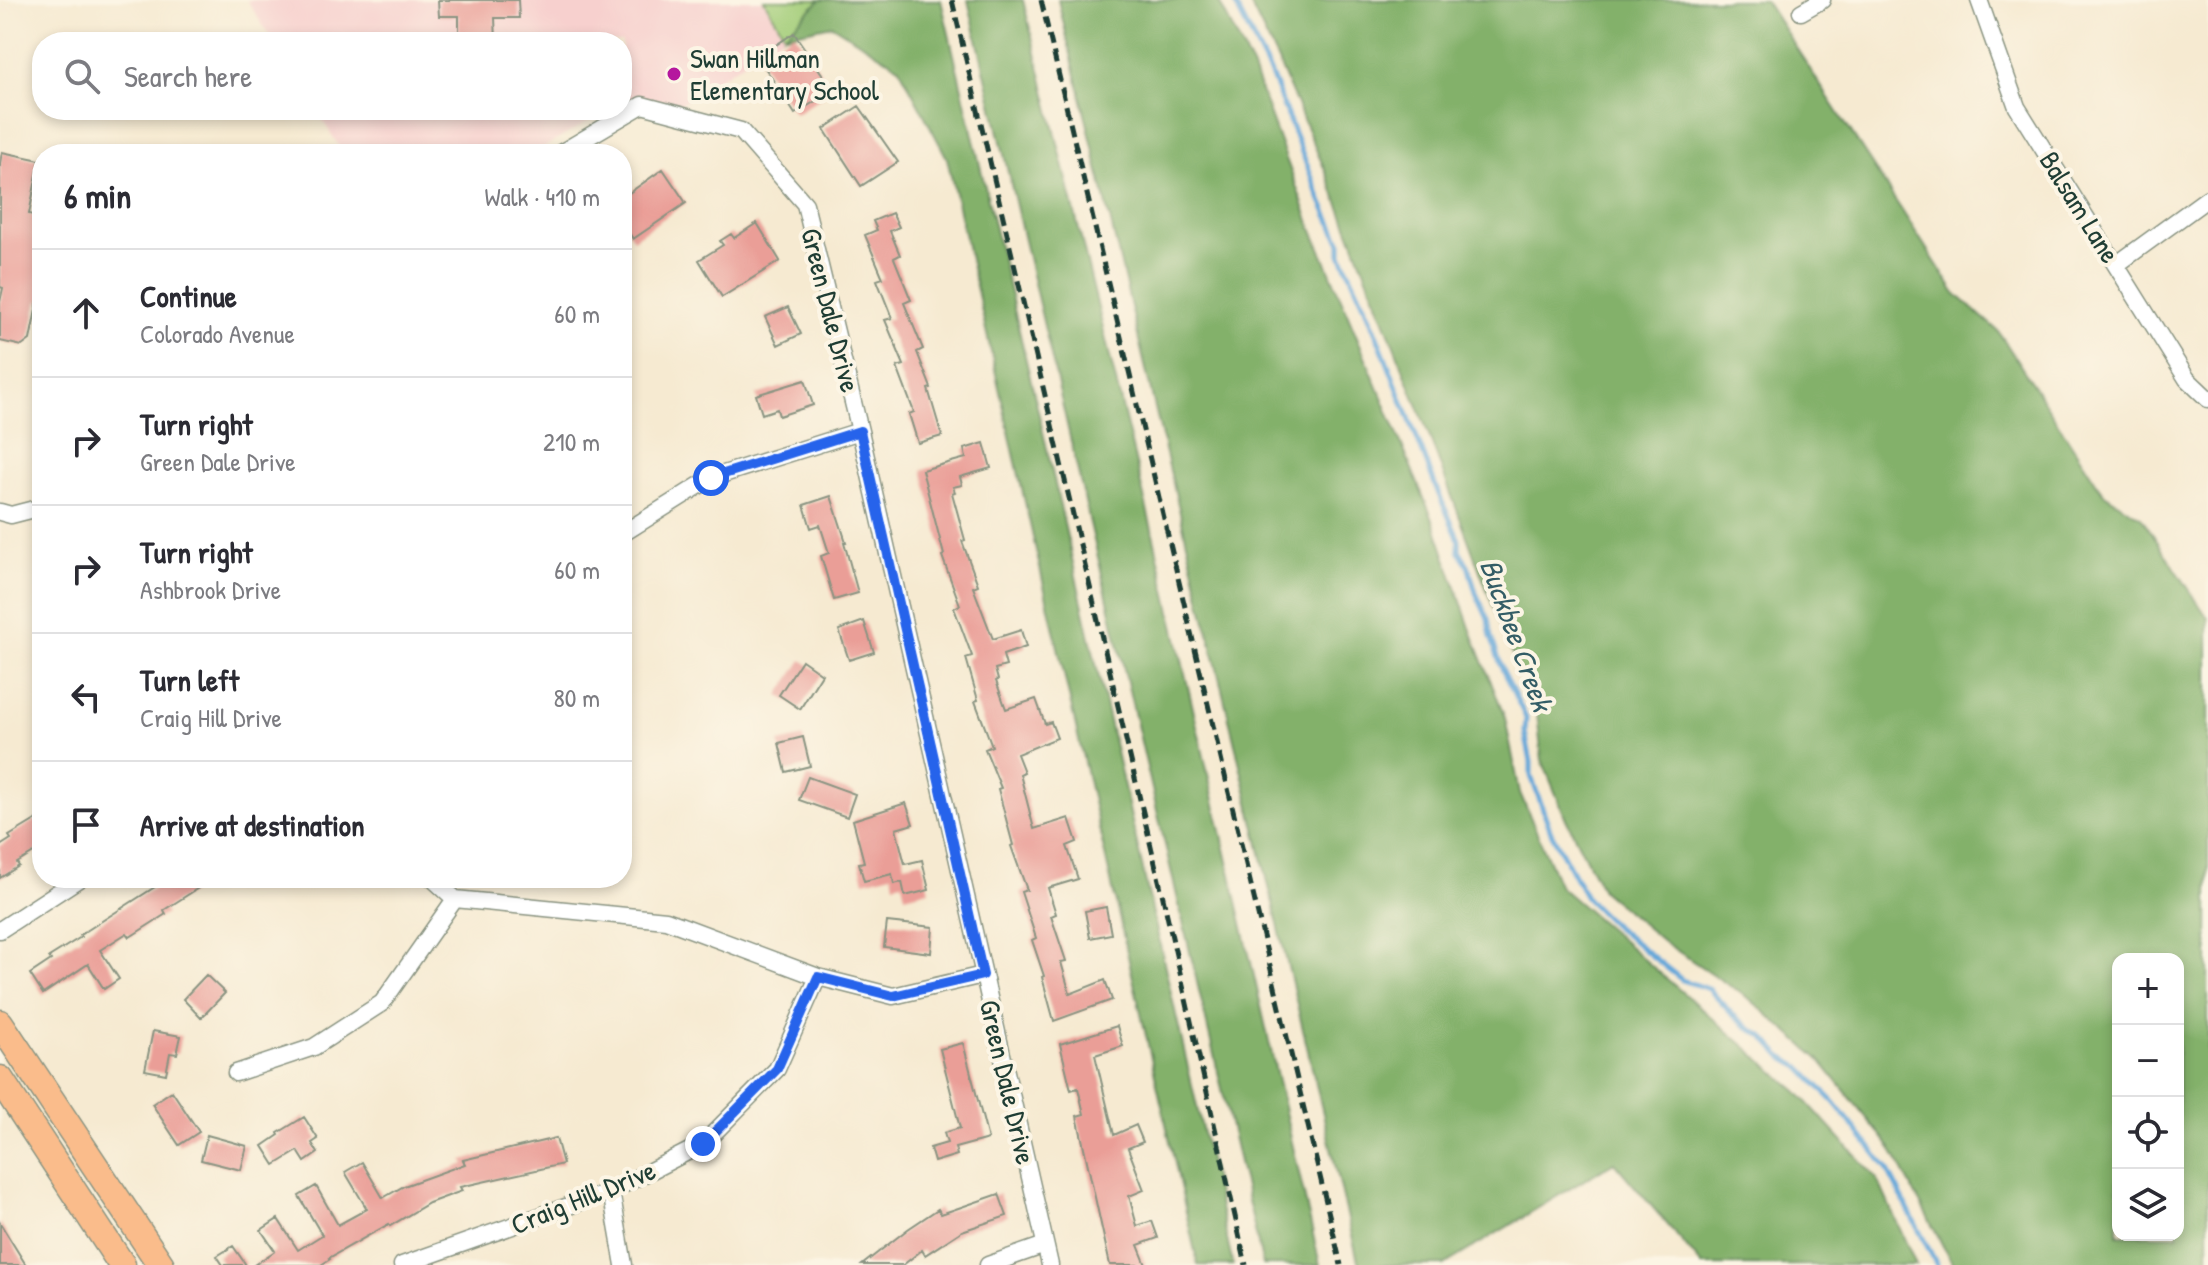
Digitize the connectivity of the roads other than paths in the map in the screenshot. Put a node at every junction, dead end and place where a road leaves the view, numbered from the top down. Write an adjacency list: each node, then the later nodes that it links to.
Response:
1 (1822, 0): 3 (street)
2 (1979, 0): 8 (street, Balsam Lane)
3 (1801, 12)
4 (632, 111): 10 (street, Green Dale Drive)
5 (617, 120): 6 (street, Green Dale Drive)
6 (576, 144)
7 (2208, 198): 8 (street)
8 (2116, 265): 9 (street, Balsam Lane)
9 (2208, 399)
10 (860, 431): 13 (street); 18 (street, Green Dale Drive)
11 (32, 510): 12 (street)
12 (0, 512)
13 (632, 528)
14 (65, 888): 17 (street)
15 (443, 888): 16 (street)
16 (455, 899): 19 (street); 21 (street)
17 (0, 930)
18 (983, 975): 19 (street); 24 (street, Green Dale Drive)
19 (818, 977): 23 (street, Craig Hill Drive)
20 (0, 1023): 26 (main road)
21 (236, 1073)
22 (0, 1079): 25 (main road)
23 (611, 1191): 27 (street, Craig Hill Drive); 28 (street)
24 (1045, 1245): 29 (street); 30 (street, Green Dale Drive)
25 (122, 1265)
26 (161, 1265)
27 (402, 1265)
28 (624, 1265)
29 (988, 1265)
30 (1050, 1265)

